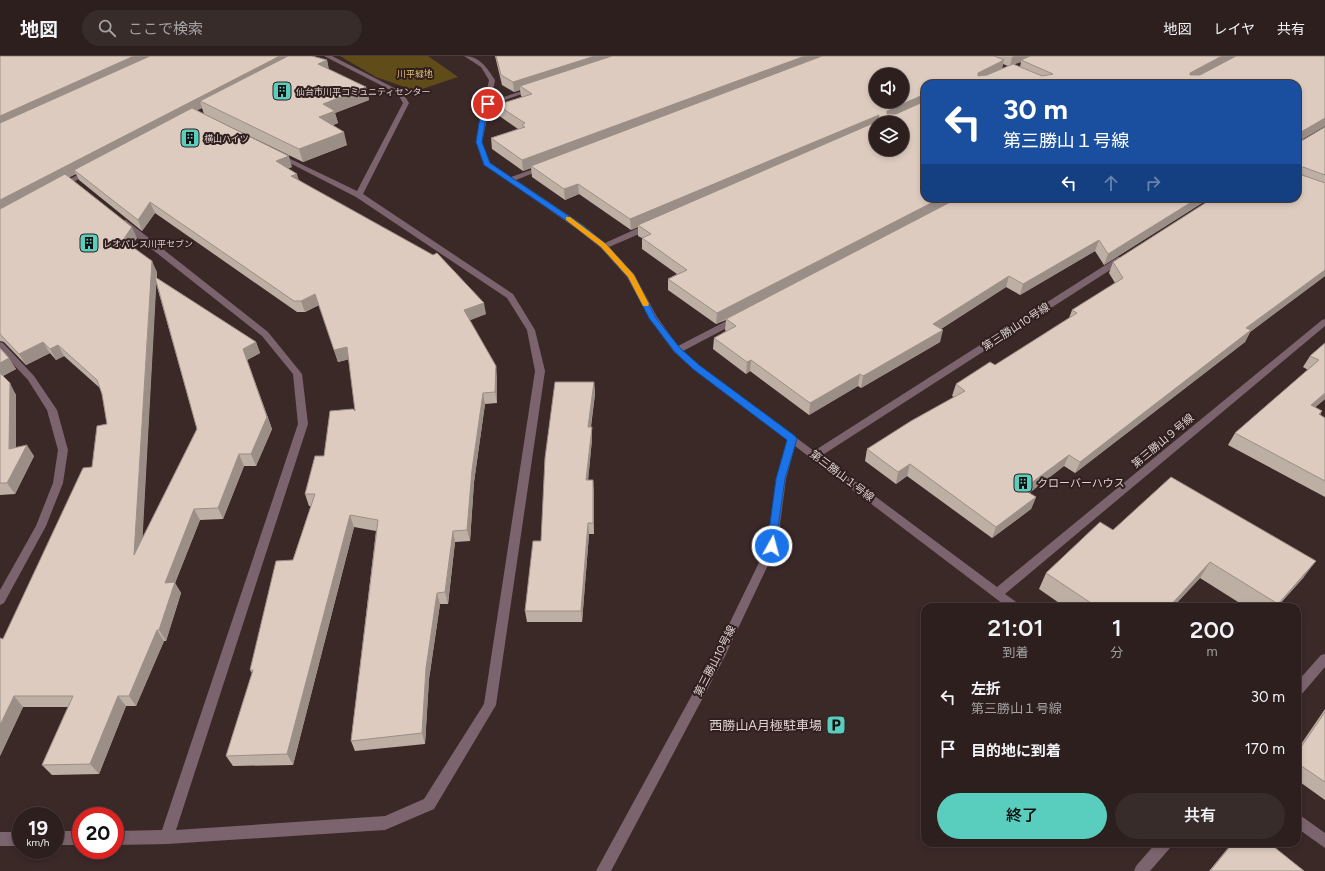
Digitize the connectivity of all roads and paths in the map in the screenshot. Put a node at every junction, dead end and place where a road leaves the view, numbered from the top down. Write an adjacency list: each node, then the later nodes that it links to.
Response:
1 (327, 56): 10 (street)
2 (467, 56): 4 (street, 第三勝山１号線)
3 (540, 87): 4 (street)
4 (488, 104): 8 (street, 第三勝山１号線)
5 (268, 150): 10 (street)
6 (99, 166): 9 (street)
7 (548, 166): 8 (street)
8 (511, 180): 13 (street, 第三勝山１号線)
9 (52, 190)
10 (359, 196): 28 (street)
11 (115, 215): 28 (street)
12 (654, 224): 13 (street)
13 (604, 246): 18 (street, 第三勝山１号線)
14 (1130, 254): 20 (street, 第三勝山10号線)
15 (747, 313): 18 (street)
16 (1325, 322): 21 (street, 第三勝山９号線)
17 (0, 345): 22 (street)
18 (677, 350): 19 (street, 第三勝山１号線)
19 (792, 439): 20 (street, 第三勝山１号線); 33 (street, 第三勝山10号線)
20 (814, 456): 21 (street, 第三勝山１号線)
21 (997, 594): 23 (street, 第三勝山１号線)
22 (0, 600)
23 (1009, 603)
24 (1325, 659): 25 (street)
25 (1301, 686)
26 (1301, 823): 31 (street)
27 (124, 838): 28 (street)
28 (167, 838)
29 (0, 839): 30 (street)
30 (12, 839)
31 (1325, 841)
32 (1162, 847): 34 (street)
33 (603, 871)
34 (1141, 871)

